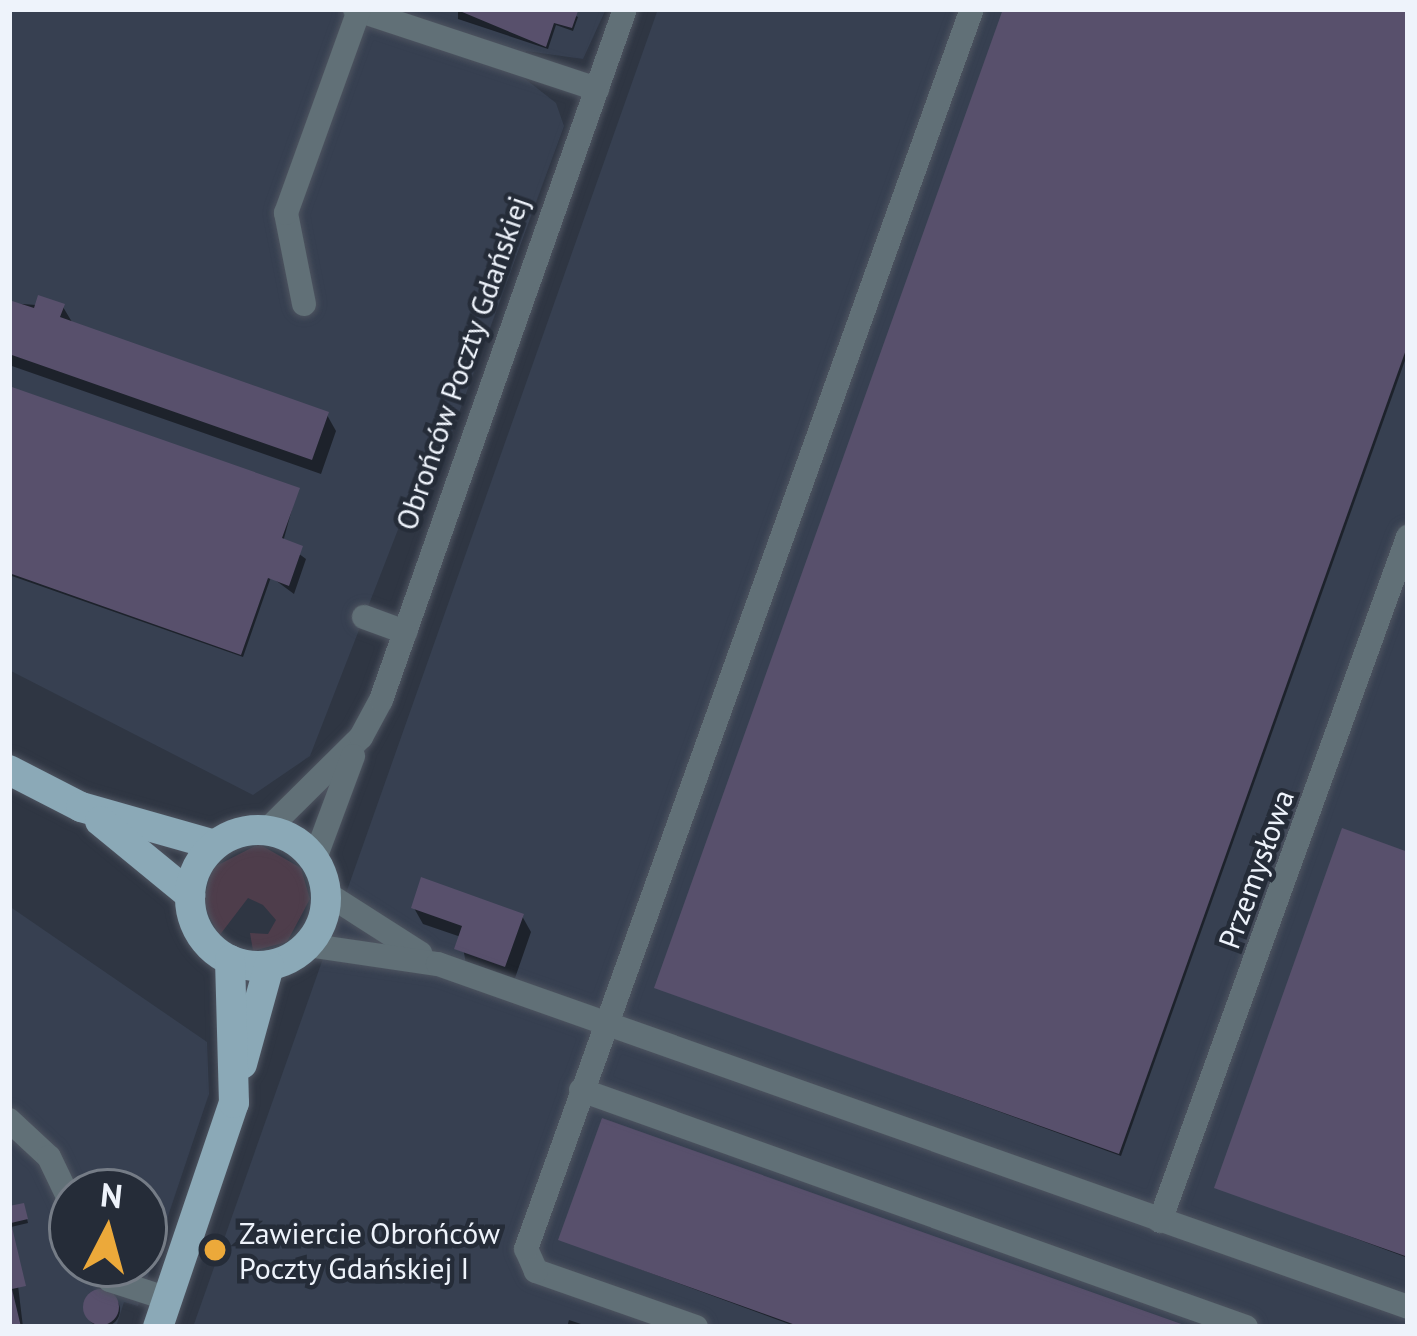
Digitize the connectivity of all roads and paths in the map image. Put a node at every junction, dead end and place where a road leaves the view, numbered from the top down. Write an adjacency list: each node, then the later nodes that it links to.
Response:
1 (625, 9): 4 (street, Obrońców Poczty Gdańskiej)
2 (972, 9): 21 (street)
3 (357, 10): 4 (street); 5 (street)
4 (597, 89): 8 (street, Obrońców Poczty Gdańskiej)
5 (304, 304)
6 (1408, 537): 26 (street, Przemysłowa)
7 (364, 617): 8 (street)
8 (405, 632): 9 (street, Obrońców Poczty Gdańskiej)
9 (361, 737): 12 (street, Obrońców Poczty Gdańskiej); 14 (street, Obrońców Poczty Gdańskiej)
10 (9, 770): 11 (main road)
11 (81, 807): 13 (main road); 16 (main road)
12 (266, 831): 13 (main road); 14 (main road)
13 (215, 845): 16 (main road)
14 (314, 861): 15 (main road)
15 (326, 893): 17 (main road); 19 (street)
16 (190, 895): 18 (main road)
17 (307, 945): 19 (street); 20 (main road)
18 (230, 960): 20 (main road); 22 (main road)
19 (438, 964): 21 (street)
20 (268, 966): 22 (main road)
21 (608, 1022): 23 (street); 26 (street)
22 (237, 1081): 29 (main road)
23 (581, 1090): 30 (street); 31 (street)
24 (9, 1120): 25 (street)
25 (54, 1168)
26 (1160, 1221): 28 (street)
27 (123, 1288): 29 (street)
28 (1408, 1307)
29 (163, 1313)
30 (696, 1327)
31 (1246, 1327)

